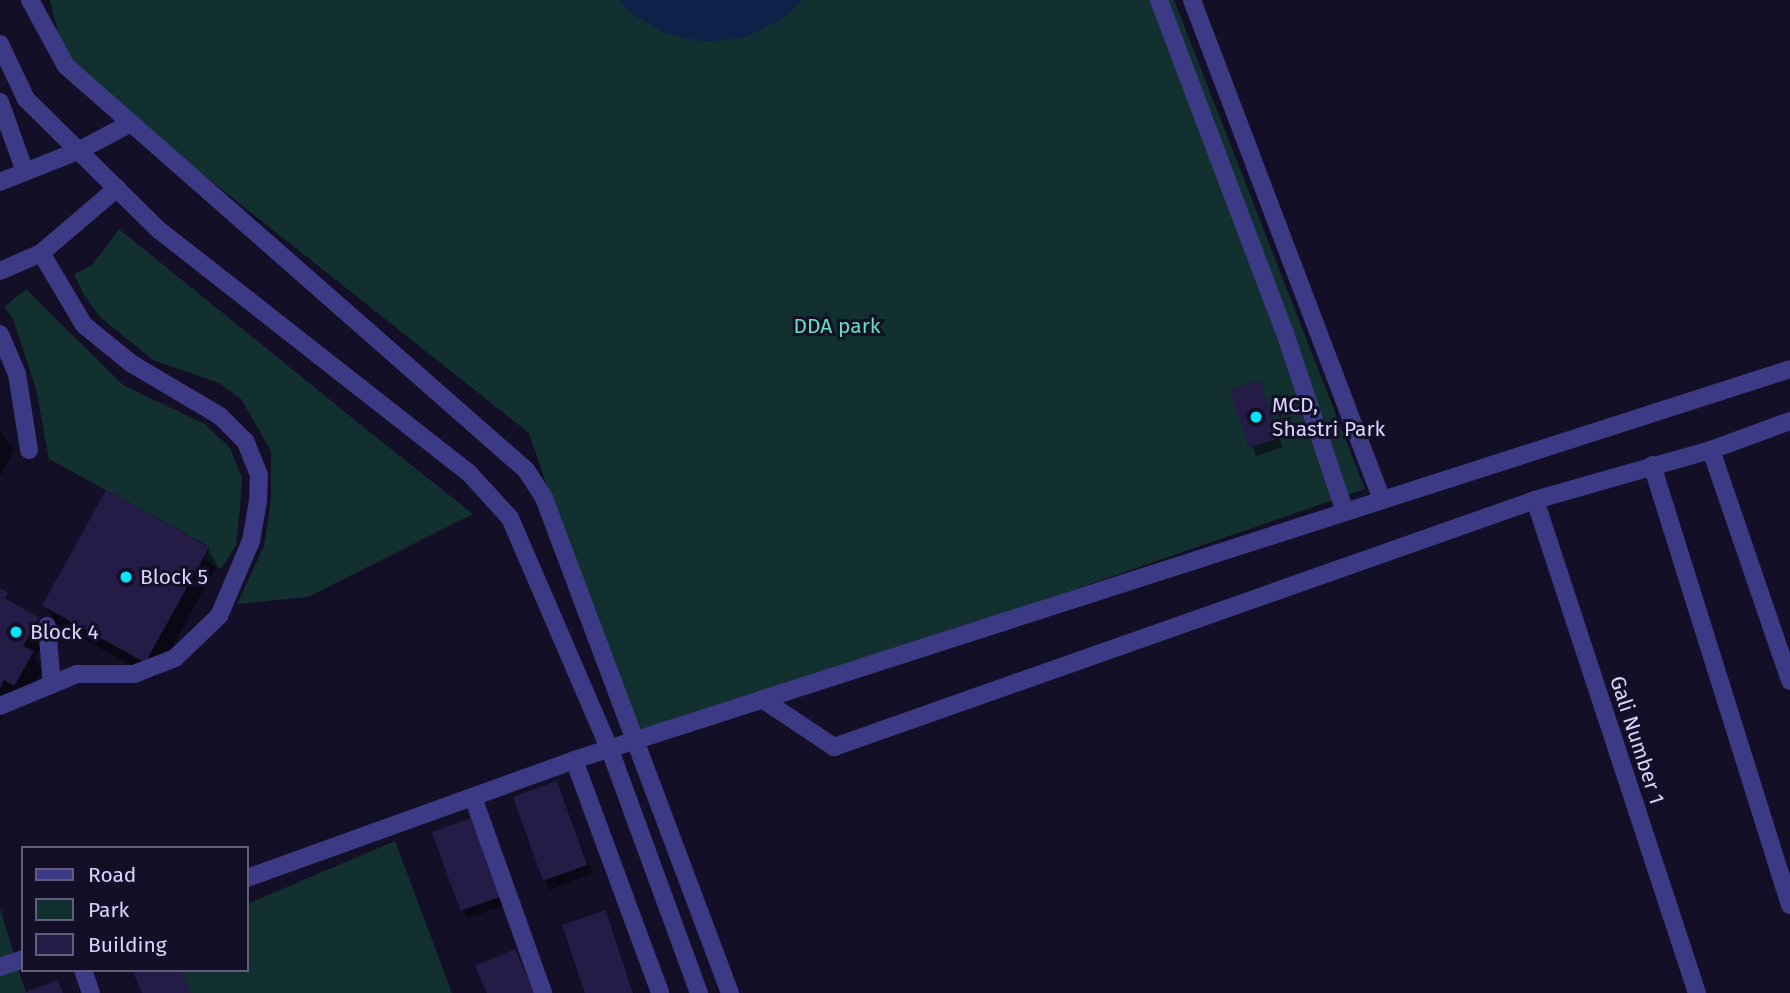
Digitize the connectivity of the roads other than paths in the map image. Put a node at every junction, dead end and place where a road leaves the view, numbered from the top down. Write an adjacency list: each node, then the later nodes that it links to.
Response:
1 (30, 0): 6 (street)
2 (1159, 0): 21 (street)
3 (1192, 0): 19 (street)
4 (0, 44): 7 (street)
5 (0, 102): 8 (street)
6 (131, 123): 7 (street); 27 (street)
7 (78, 151): 8 (street); 10 (street)
8 (24, 172): 9 (street)
9 (0, 182)
10 (117, 188): 11 (street); 28 (street)
11 (41, 253): 12 (street); 24 (street)
12 (0, 271)
13 (0, 334): 16 (street)
14 (1790, 369): 19 (street)
15 (1790, 421): 17 (street)
16 (29, 450)
17 (1711, 450): 18 (street); 23 (street)
18 (1652, 465): 20 (street); 32 (street)
19 (1382, 500): 21 (street)
20 (1535, 500): 25 (street); 41 (street, Gali Number 1)
21 (1345, 512): 25 (street)
22 (47, 626): 24 (street)
23 (1790, 681)
24 (52, 685): 26 (street)
25 (762, 699): 27 (street)
26 (0, 706)
27 (633, 742): 28 (street); 40 (street)
28 (610, 750): 29 (street); 39 (street)
29 (574, 761): 30 (street); 38 (street)
30 (473, 797): 31 (street); 37 (street)
31 (248, 878)
32 (1790, 905)
33 (21, 960): 34 (street)
34 (0, 967)
35 (84, 972): 36 (street)
36 (91, 993)
37 (543, 993)
38 (660, 993)
39 (699, 993)
40 (730, 993)
41 (1697, 993)

